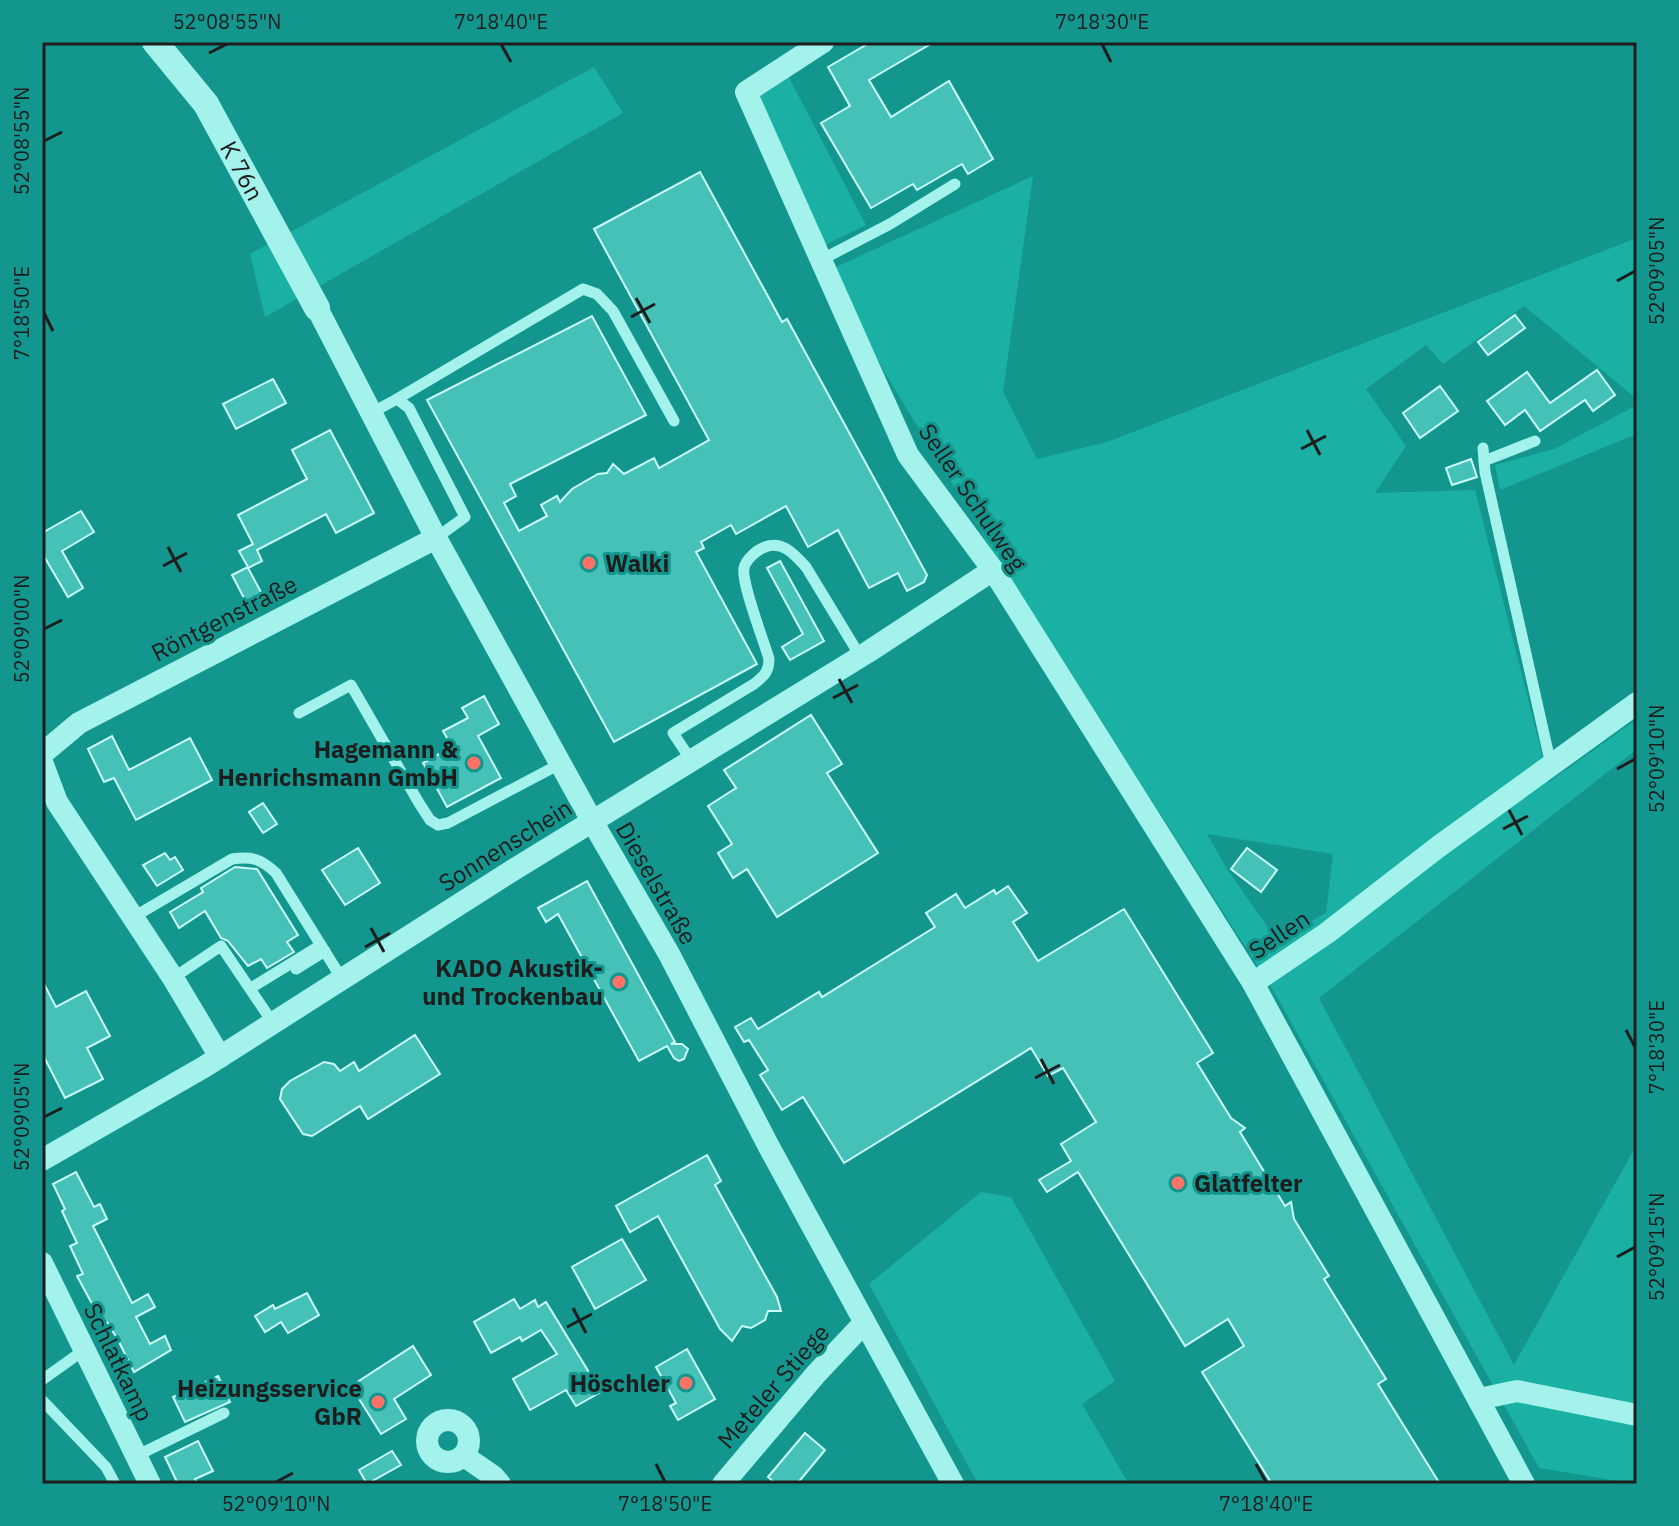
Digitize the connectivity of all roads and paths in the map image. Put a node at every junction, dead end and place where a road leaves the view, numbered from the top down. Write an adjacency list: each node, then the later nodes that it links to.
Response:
1 (155, 42): 5 (street, K 76n / K 76n)
2 (823, 42): 4 (street, Seller Schulweg)
3 (955, 184): 4 (lane)
4 (821, 260): 13 (street, Seller Schulweg)
5 (317, 308): 7 (street, Dieselstraße)
6 (397, 399): 7 (lane); 8 (lane); 12 (lane)
7 (370, 413): 12 (street, Dieselstraße)
8 (674, 421)
9 (1535, 441): 11 (lane)
10 (1483, 448): 11 (lane)
11 (1484, 461): 21 (lane)
12 (436, 538): 17 (street, Röntgenstraße); 20 (street, Dieselstraße)
13 (993, 570): 14 (street, Sonnenschein); 27 (street, Seller Schulweg)
14 (860, 656): 18 (street, Sonnenschein); 18 (lane)
15 (1637, 703): 21 (street, Sellen)
16 (299, 713): 20 (lane)
17 (42, 754)
18 (691, 760): 22 (street, Sonnenschein)
19 (42, 762): 23 (street)
20 (560, 764): 22 (street, Dieselstraße)
21 (1551, 765): 27 (street, Sellen)
22 (592, 821): 26 (street, Sonnenschein); 33 (street, Dieselstraße)
23 (131, 919): 24 (lane); 25 (street)
24 (323, 948): 26 (lane); 28 (lane)
25 (173, 978): 28 (lane); 30 (street)
26 (342, 979): 29 (street, Sonnenschein)
27 (1253, 983): 36 (street, Sellen)
28 (253, 991): 29 (lane)
29 (273, 1023): 30 (street, Sonnenschein)
30 (220, 1057): 31 (street, Sonnenschein)
31 (42, 1160)
32 (42, 1263): 34 (street, Schlatkamp)
33 (864, 1323): 45 (street, Meteler Stiege); 46 (street, Dieselstraße)
34 (84, 1350): 35 (lane); 40 (street, Schlatkamp)
35 (42, 1380)
36 (1479, 1399): 39 (street); 47 (street, Sellen)
37 (42, 1400): 42 (lane)
38 (224, 1413): 40 (lane)
39 (1637, 1415)
40 (136, 1456): 43 (street, Schlatkamp)
41 (464, 1456): 44 (street)
42 (115, 1484)
43 (150, 1484)
44 (500, 1484)
45 (723, 1484)
46 (953, 1484)
47 (1524, 1484)

